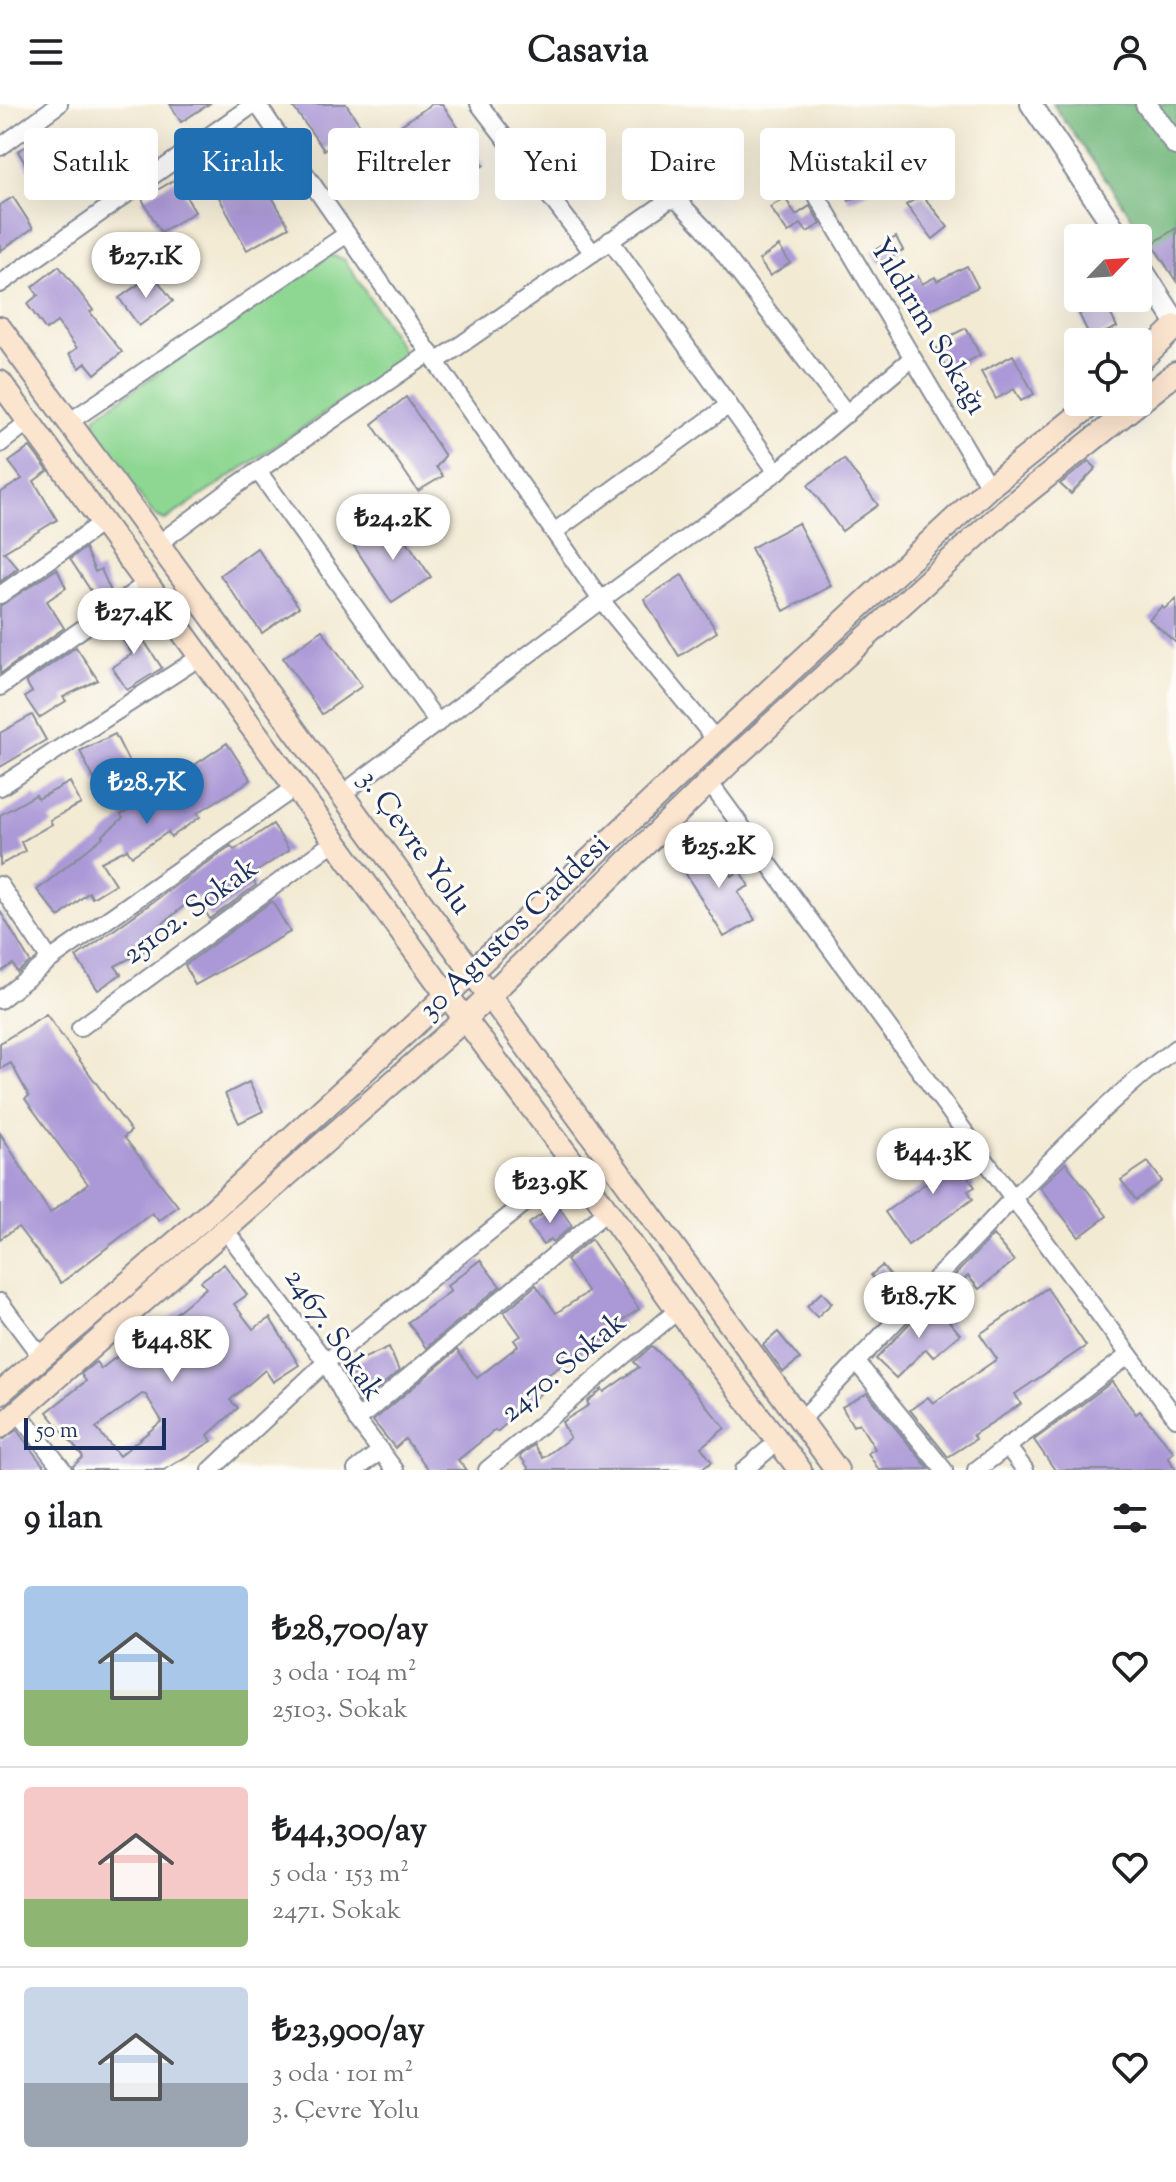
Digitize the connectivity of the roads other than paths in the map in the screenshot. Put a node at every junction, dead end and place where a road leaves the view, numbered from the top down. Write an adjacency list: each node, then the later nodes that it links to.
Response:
1 (59, 104): 7 (street)
2 (256, 104): 10 (street); 13 (street)
3 (479, 104): 12 (street)
4 (1031, 104): 9 (street)
5 (1146, 104): 6 (street)
6 (1176, 145)
7 (0, 147)
8 (819, 200): 19 (street, Yıldırım Sokağı)
9 (1112, 224)
10 (347, 234): 18 (street); 26 (street)
11 (610, 240): 12 (street); 22 (street); 23 (street)
12 (593, 253): 18 (street)
13 (0, 284)
14 (1152, 285): 15 (street)
15 (1176, 324): 17 (main road)
16 (0, 328): 26 (main road, 3. Çevre Yolu)
17 (1152, 349)
18 (433, 358): 28 (street); 32 (street)
19 (912, 358): 23 (street); 30 (street, Yıldırım Sokağı)
20 (1176, 373): 41 (main road, 30 Agustos Caddesi)
21 (0, 382): 25 (main road, 3. Çevre Yolu)
22 (729, 405): 29 (street); 32 (street)
23 (847, 414): 29 (street)
24 (1078, 416): 30 (main road, 30 Agustos Caddesi)
25 (28, 422): 27 (street); 31 (main road, 3. Çevre Yolu)
26 (69, 422): 33 (main road, 3. Çevre Yolu)
27 (0, 444)
28 (258, 471): 33 (street); 39 (street)
29 (777, 472): 36 (street)
30 (989, 487): 40 (main road, 30 Agustos Caddesi)
31 (102, 523): 34 (main road, 3. Çevre Yolu); 35 (street)
32 (554, 532): 36 (street)
33 (158, 544): 44 (main road, 3. Çevre Yolu)
34 (147, 583): 37 (main road, 3. Çevre Yolu); 38 (street)
35 (0, 595)
36 (601, 600): 39 (street); 40 (street)
37 (200, 657): 42 (street); 43 (main road, 3. Çevre Yolu)
38 (0, 687)
39 (438, 723): 44 (street)
40 (716, 740): 48 (main road, 30 Agustos Caddesi)
41 (709, 782): 50 (main road, 30 Agustos Caddesi); 56 (street)
42 (0, 787)
43 (296, 787): 45 (main road, 3. Çevre Yolu); 47 (street)
44 (341, 795): 48 (main road, 3. Çevre Yolu)
45 (335, 841): 49 (main road, 3. Çevre Yolu); 53 (street, 25102. Sokak)
46 (0, 885): 47 (street)
47 (50, 960): 51 (street)
48 (471, 972): 49 (main road, 30 Agustos Caddesi); 50 (main road, 3. Çevre Yolu)
49 (447, 995): 52 (main road, 3. Çevre Yolu); 62 (main road, 30 Agustos Caddesi)
50 (488, 996): 52 (main road, 30 Agustos Caddesi); 69 (main road, 3. Çevre Yolu)
51 (0, 1000)
52 (465, 1019): 55 (main road, 3. Çevre Yolu); 58 (main road, 30 Agustos Caddesi)
53 (80, 1028)
54 (1176, 1048): 56 (street)
55 (574, 1164): 57 (main road, 3. Çevre Yolu); 63 (street)
56 (1013, 1198): 61 (street); 64 (street)
57 (607, 1211): 60 (main road, 3. Çevre Yolu); 68 (street)
58 (226, 1231): 63 (street, 2467. Sokak); 66 (main road, 30 Agustos Caddesi)
59 (0, 1302): 62 (street)
60 (678, 1310): 71 (main road, 3. Çevre Yolu); 78 (street, 2470. Sokak)
61 (1129, 1355): 67 (street); 72 (street)
62 (42, 1358): 65 (main road, 30 Agustos Caddesi)
63 (326, 1362): 68 (street, 2467. Sokak); 75 (street)
64 (858, 1364): 69 (street); 82 (street)
65 (0, 1393)
66 (19, 1413): 70 (main road, 30 Agustos Caddesi); 74 (street)
67 (1176, 1417)
68 (357, 1420): 73 (street, 2467. Sokak)
69 (801, 1420): 81 (main road, 3. Çevre Yolu)
70 (0, 1427)
71 (778, 1441): 79 (street); 80 (main road, 3. Çevre Yolu)
72 (1007, 1446): 83 (street); 84 (street)
73 (379, 1452): 76 (street); 77 (street, 2467. Sokak)
74 (63, 1470)
75 (211, 1470)
76 (356, 1470)
77 (395, 1470)
78 (487, 1470)
79 (744, 1470)
80 (800, 1470)
81 (837, 1470)
82 (944, 1470)
83 (976, 1470)
84 (1025, 1470)

